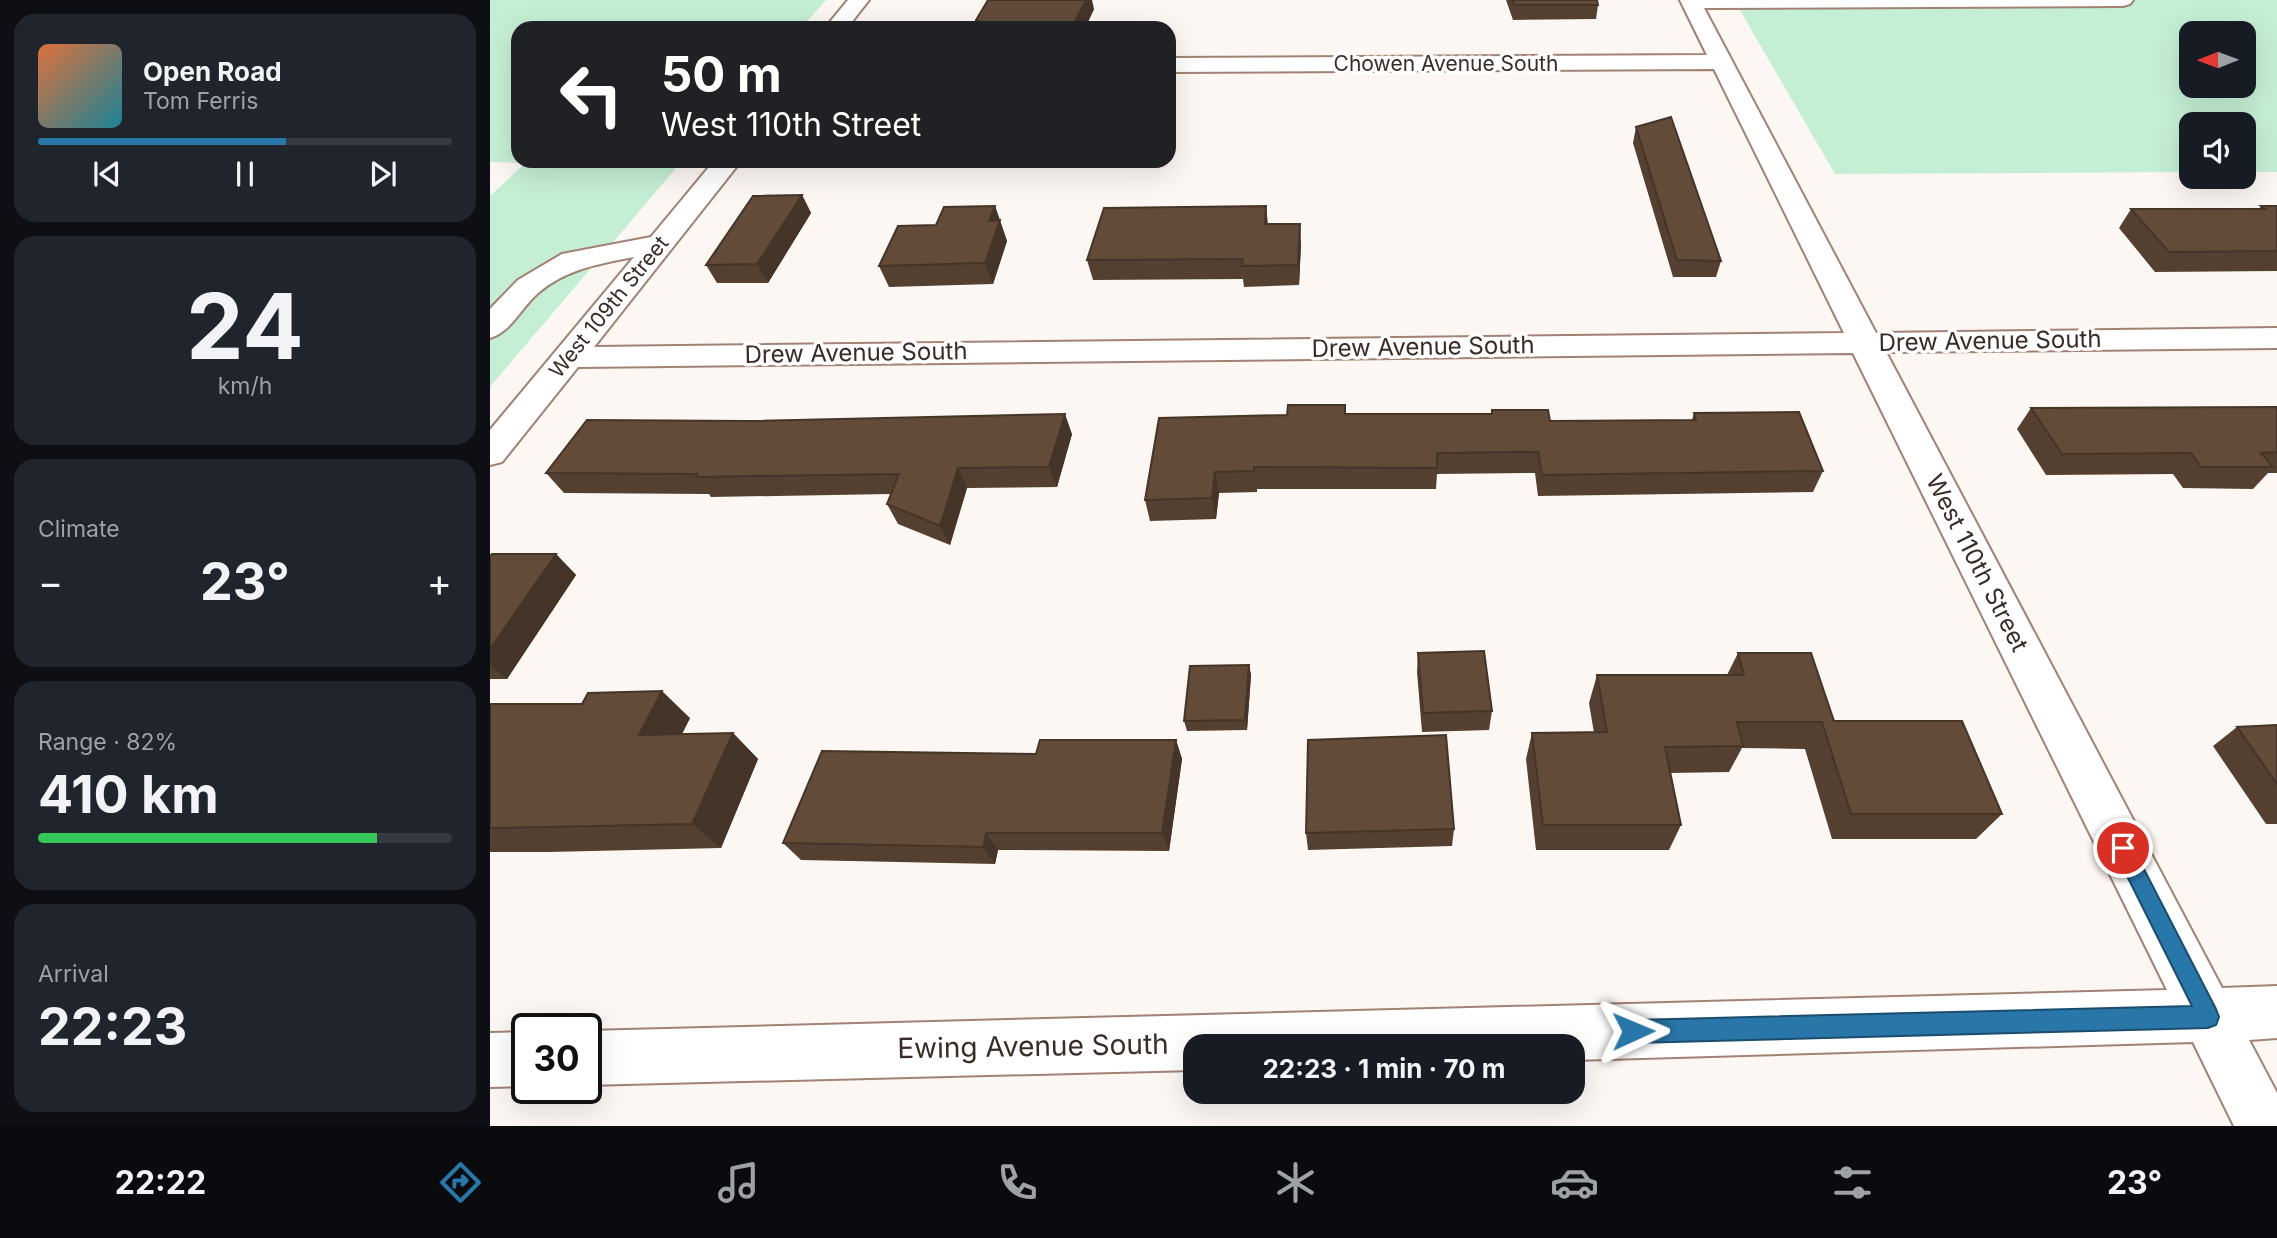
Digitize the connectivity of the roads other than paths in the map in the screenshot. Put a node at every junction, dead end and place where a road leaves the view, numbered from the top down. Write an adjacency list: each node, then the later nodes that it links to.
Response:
1 (859, 0): 4 (street)
2 (2123, 0): 3 (street)
3 (1691, 1): 5 (street, West 110th Street)
4 (842, 21)
5 (1723, 62): 6 (street, Chowen Avenue South); 11 (street, West 110th Street)
6 (1176, 65)
7 (722, 168): 8 (street, West 109th Street)
8 (661, 244): 9 (street); 12 (street, West 109th Street)
9 (490, 328)
10 (2277, 338): 11 (street, Drew Avenue South)
11 (1865, 342): 12 (street, Drew Avenue South); 15 (street, West 110th Street)
12 (569, 356): 13 (street, West 109th Street)
13 (490, 453)
14 (2277, 1012): 15 (street, Ewing Avenue South)
15 (2208, 1017): 16 (street, Ewing Avenue South); 19 (street, West 110th Street)
16 (602, 1058)
17 (511, 1059): 18 (street)
18 (490, 1060)
19 (2264, 1126)

